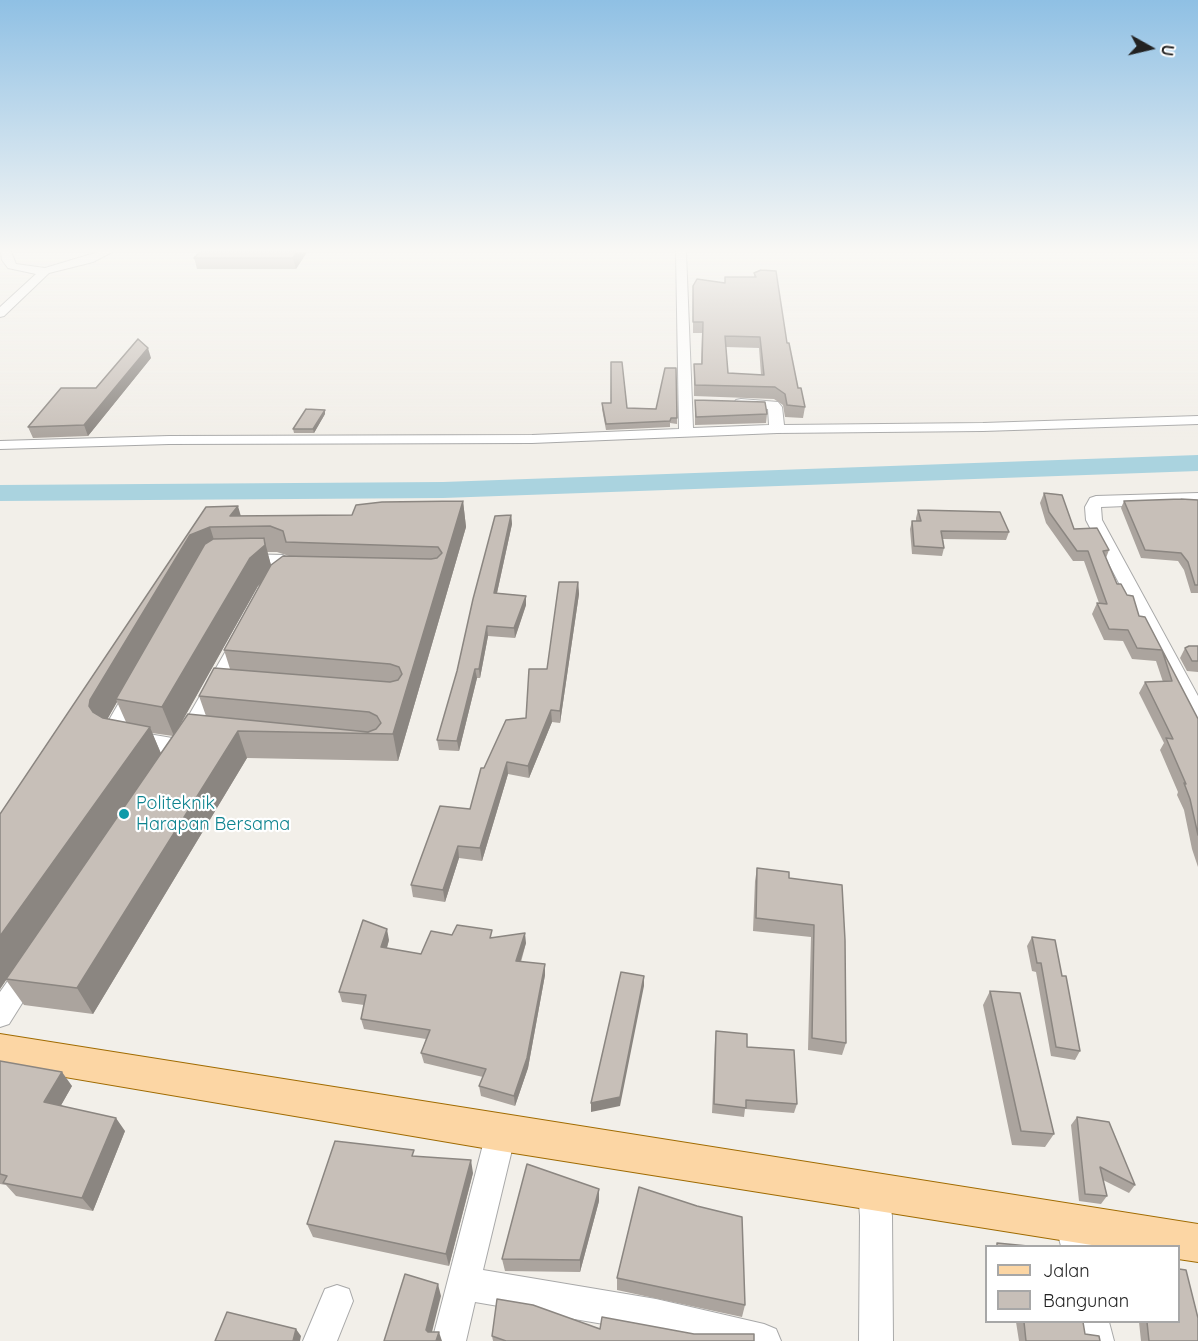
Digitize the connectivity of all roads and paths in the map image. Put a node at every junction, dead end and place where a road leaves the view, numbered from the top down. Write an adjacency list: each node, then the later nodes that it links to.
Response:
1 (689, 315): 5 (street)
2 (728, 403): 4 (street)
3 (1198, 420): 4 (street)
4 (777, 429): 5 (street)
5 (686, 433): 6 (street)
6 (0, 445)
7 (1198, 498): 14 (street)
8 (228, 560): 9 (street)
9 (308, 575)
10 (248, 626): 12 (street)
11 (142, 679): 16 (street)
12 (217, 685): 13 (street); 16 (street)
13 (241, 687)
14 (1198, 715)
15 (213, 733): 16 (street)
16 (185, 739): 17 (street)
17 (166, 767)
18 (40, 955): 19 (street)
19 (0, 1015)
20 (0, 1050): 21 (main road)
21 (501, 1133): 22 (main road); 25 (street)
22 (875, 1216): 23 (main road); 31 (street)
23 (1074, 1235): 24 (main road)
24 (1198, 1243)
25 (462, 1283): 29 (street); 30 (street)
26 (336, 1301): 28 (street)
27 (1093, 1323): 32 (street)
28 (320, 1341)
29 (448, 1341)
30 (764, 1341)
31 (876, 1341)
32 (1097, 1341)

